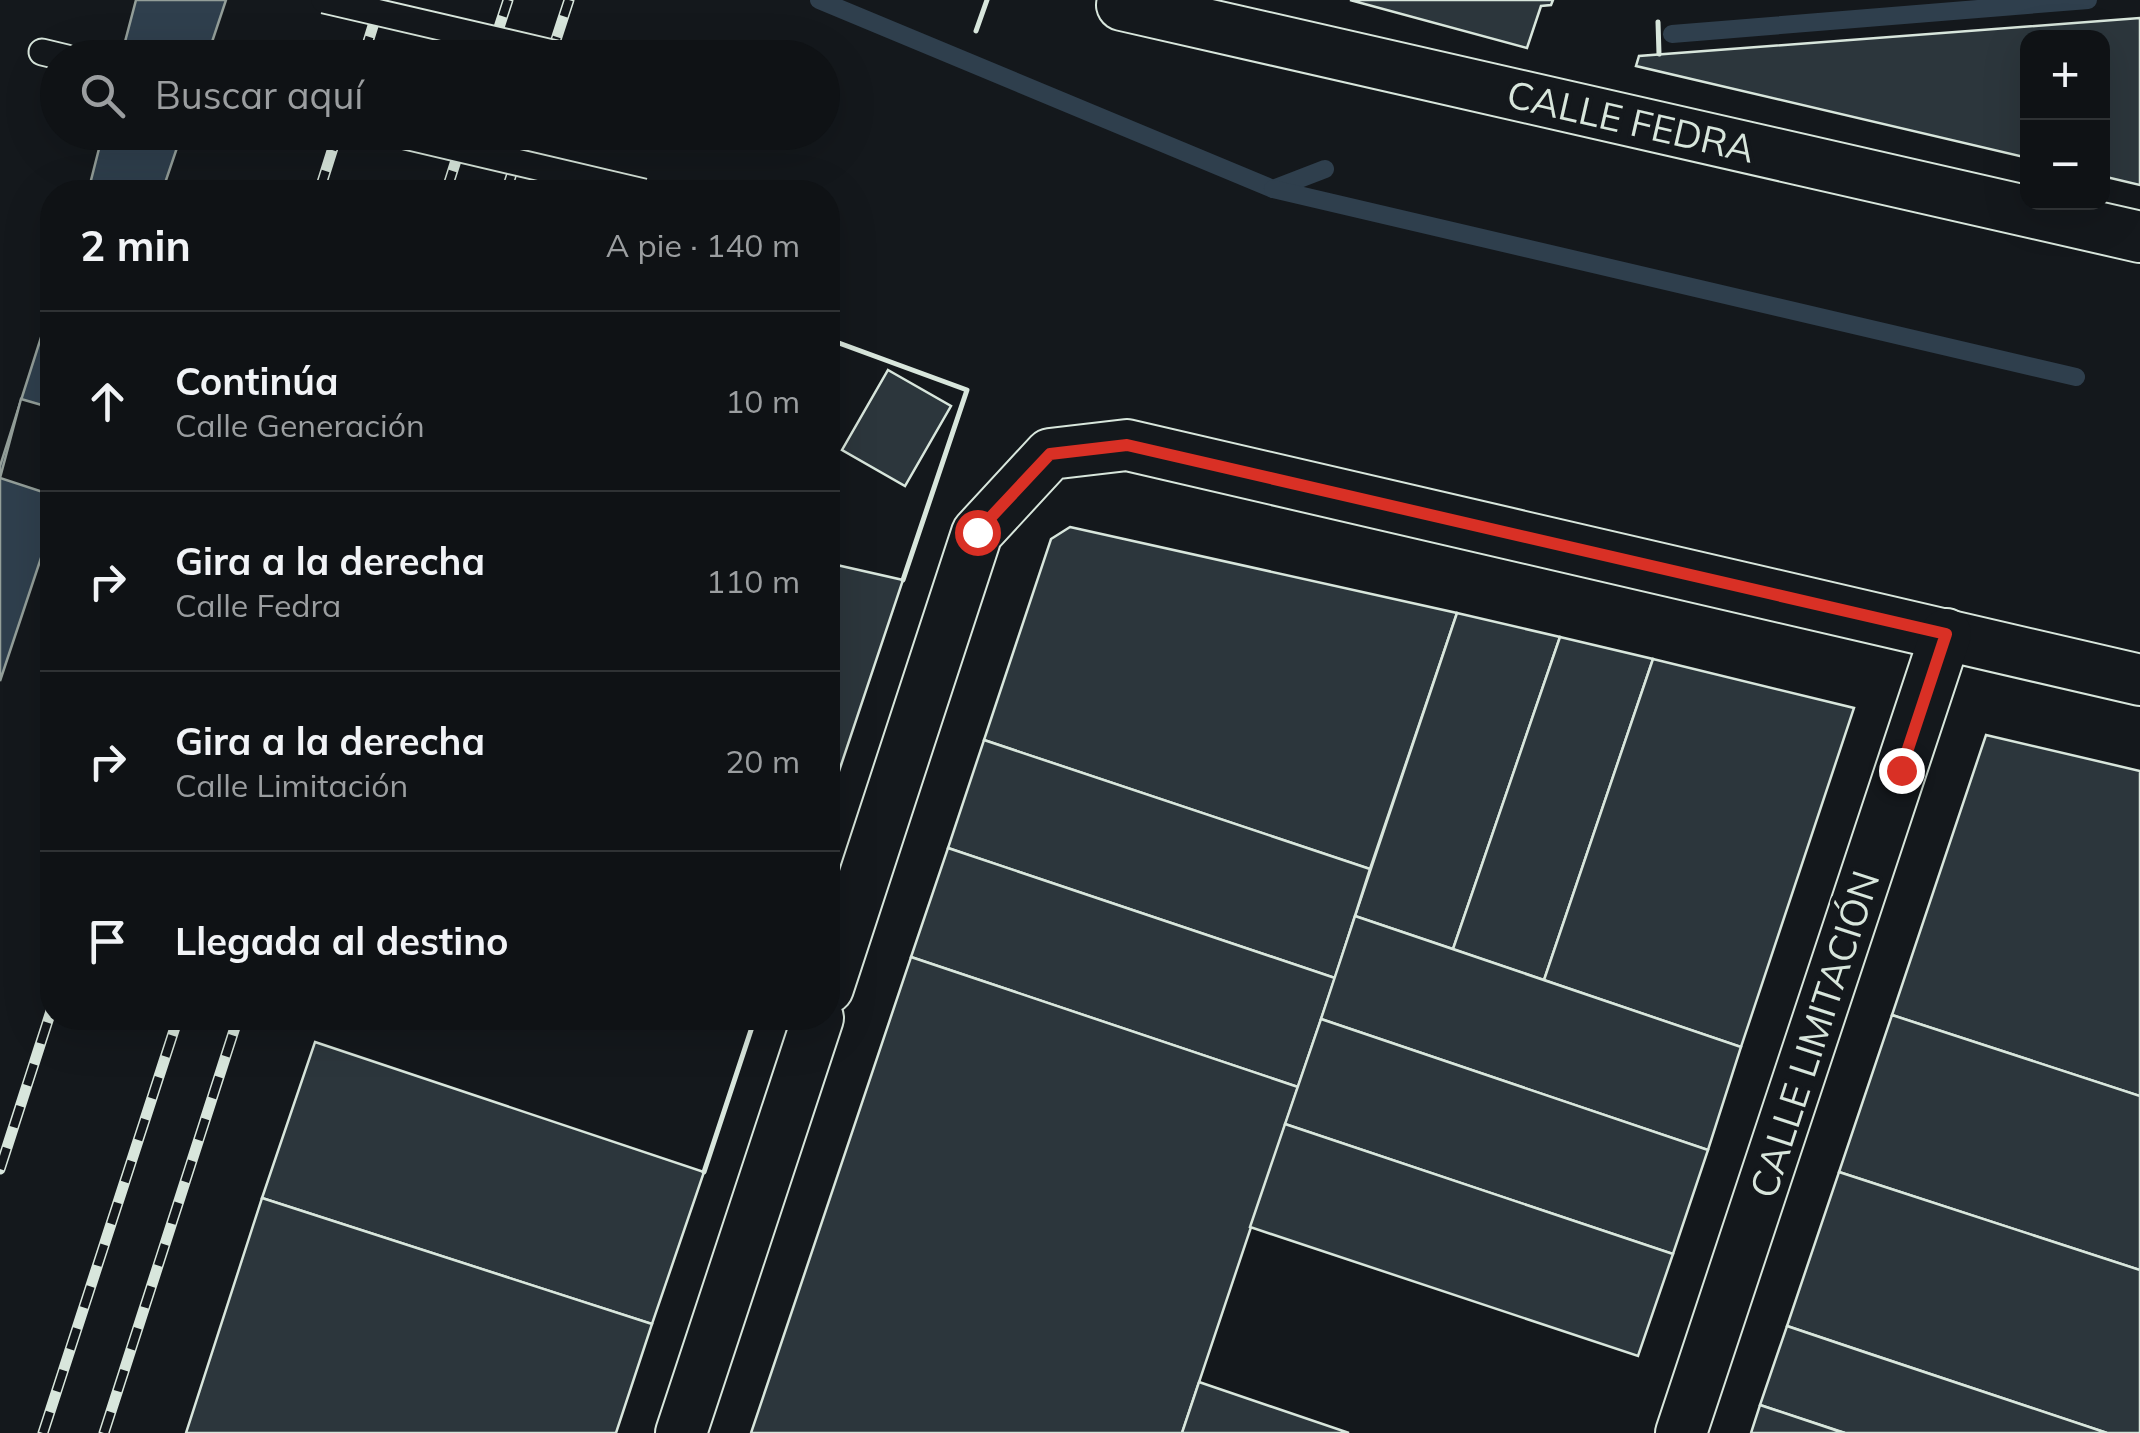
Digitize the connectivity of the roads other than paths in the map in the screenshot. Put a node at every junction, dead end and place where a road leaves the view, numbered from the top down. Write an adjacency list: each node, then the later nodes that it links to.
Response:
1 (324, 0): 3 (lane, bridge)
2 (1122, 2): 6 (street, CALLE FEDRA)
3 (496, 40)
4 (465, 150): 5 (lane, bridge)
5 (593, 180)
6 (2140, 237)
7 (1946, 634): 8 (street); 9 (street); 12 (street, CALLE LIMITACIÓN)
8 (2140, 680)
9 (840, 951)
10 (814, 1030): 11 (street)
11 (682, 1433)
12 (1681, 1433)

